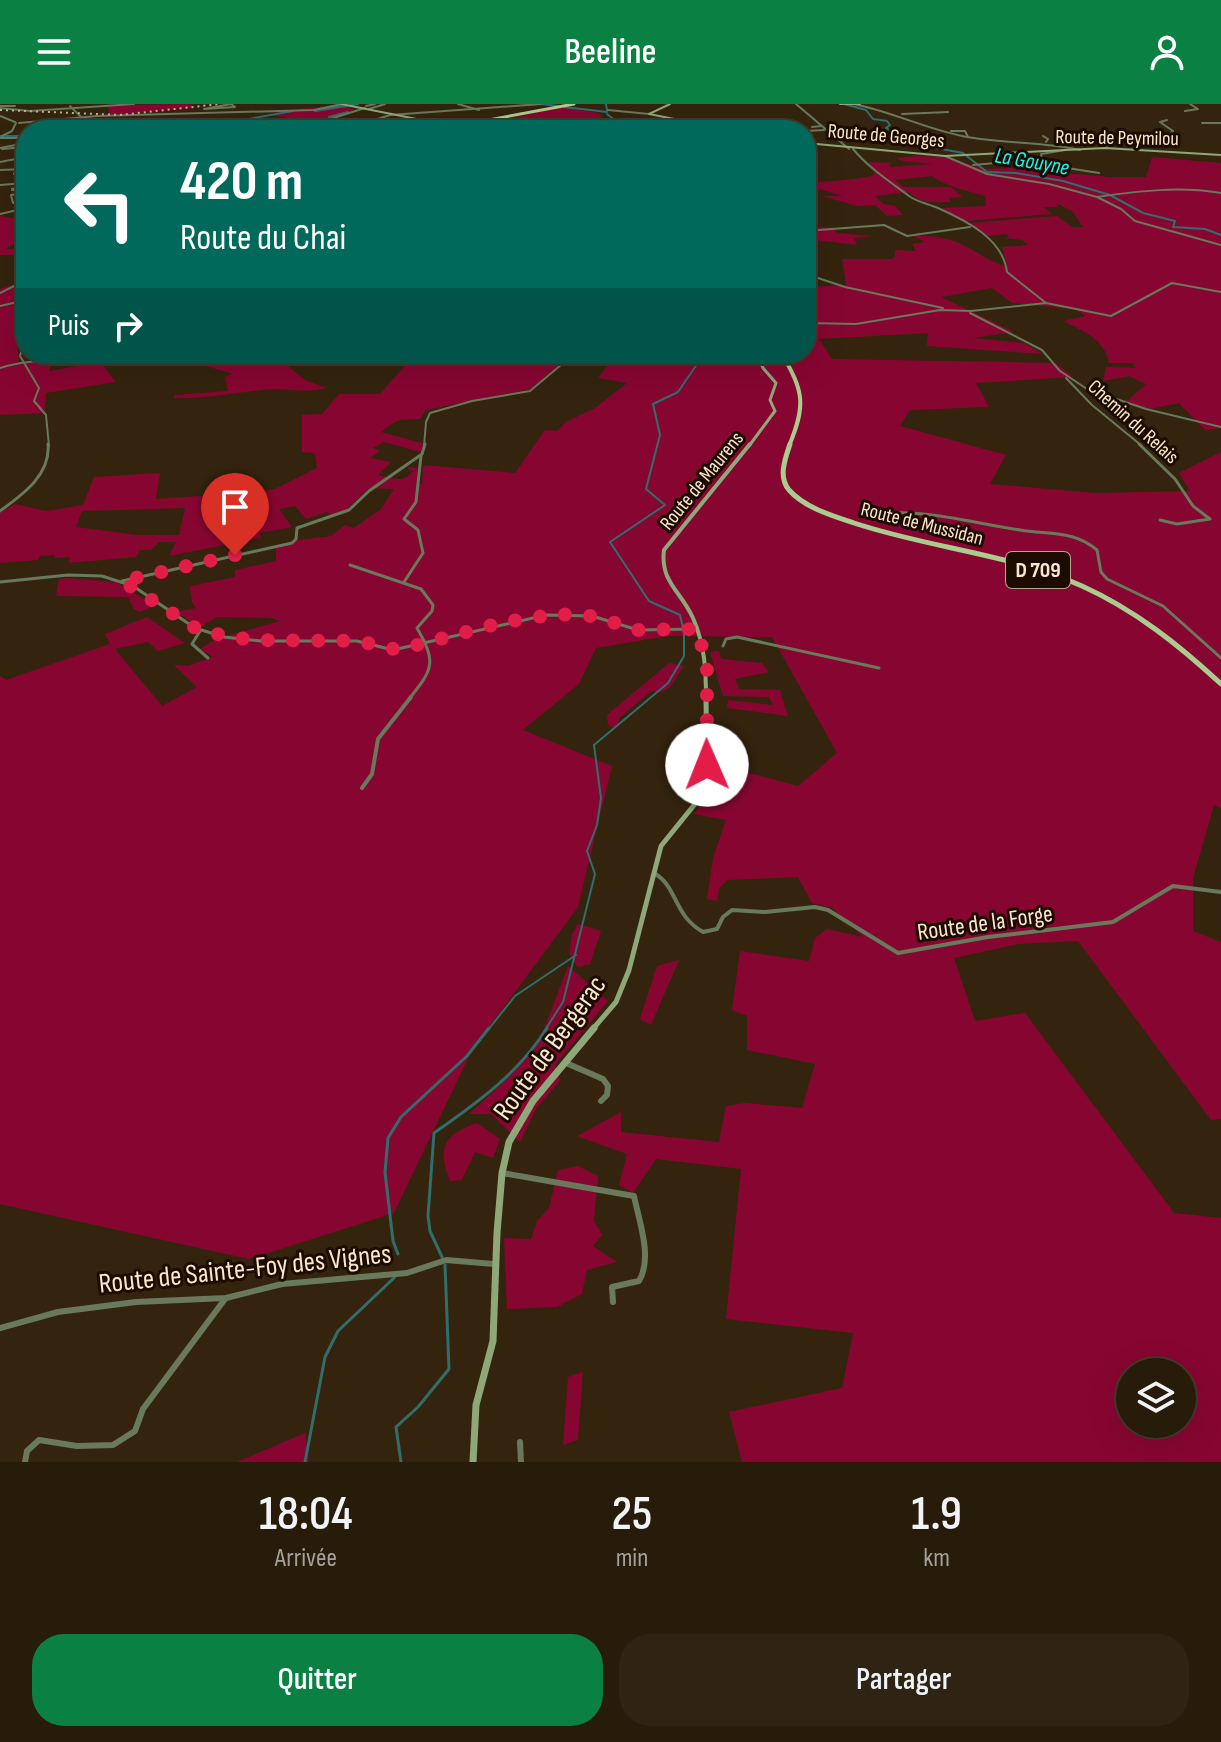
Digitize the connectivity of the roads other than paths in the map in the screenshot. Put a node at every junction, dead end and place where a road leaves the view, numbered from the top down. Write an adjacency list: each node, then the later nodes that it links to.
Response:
1 (134, 104): 15 (street)
2 (342, 104): 22 (main road); 24 (street)
3 (375, 104): 16 (street); 22 (street)
4 (458, 104): 25 (street)
5 (496, 104): 23 (street)
6 (541, 104): 23 (street)
7 (574, 104): 19 (main road)
8 (670, 104): 30 (main road)
9 (796, 104): 43 (street)
10 (843, 104): 11 (main road)
11 (854, 104): 12 (main road); 31 (street)
12 (860, 104)
13 (1190, 104): 28 (street)
14 (70, 105): 15 (street); 18 (street); 34 (street)
15 (79, 105)
16 (383, 105): 22 (street)
17 (14, 106): 18 (street); 20 (street); 35 (street)
18 (59, 106)
19 (562, 106): 41 (main road)
20 (0, 107)
21 (262, 107): 24 (street)
22 (366, 108): 32 (main road); 38 (street)
23 (505, 108): 25 (street)
24 (271, 110): 27 (street)
25 (479, 110): 32 (street)
26 (608, 110): 30 (street)
27 (224, 111): 27 (street); 34 (street)
28 (1185, 111)
29 (948, 112): 31 (street)
30 (649, 114): 42 (main road)
31 (900, 114): 55 (street)
32 (390, 115): 39 (street); 40 (main road)
33 (0, 116): 35 (street)
34 (83, 117): 36 (street); 37 (street)
35 (9, 119): 46 (street); 47 (street)
36 (50, 120)
37 (85, 120)
38 (327, 120)
39 (376, 120)
40 (414, 120)
41 (495, 120)
42 (679, 120)
43 (815, 120)
44 (1167, 120): 57 (street)
45 (816, 121): 50 (street)
46 (0, 122)
47 (16, 122)
48 (1202, 123): 49 (street)
49 (1221, 123)
50 (822, 126): 51 (street); 52 (street)
51 (816, 127)
52 (827, 130): 53 (street); 58 (street)
53 (816, 131)
54 (1043, 136): 55 (street)
55 (1044, 143): 60 (street)
56 (816, 144): 58 (main road, Route de Georges)
57 (1105, 148): 60 (main road, Route de Peymilou); 62 (main road, Route de Peymilou)
58 (851, 149): 63 (main road, Route de Georges); 69 (street)
59 (1065, 150): 60 (main road, Route de Peymilou); 61 (main road, Route de Peymilou); 64 (street)
60 (1080, 150)
61 (962, 155): 63 (main road, Route de Georges)
62 (1221, 155)
63 (945, 156): 65 (street)
64 (1042, 159): 65 (street); 66 (street)
65 (975, 164): 68 (street)
66 (1099, 173)
67 (1221, 193): 68 (street)
68 (1097, 197): 71 (street)
69 (973, 227): 70 (street); 74 (street)
70 (816, 229)
71 (1221, 245)
72 (816, 277): 75 (street)
73 (1221, 292): 74 (street)
74 (1046, 303): 76 (street)
75 (957, 310): 76 (street); 77 (street)
76 (964, 311): 82 (street)
77 (816, 323)
78 (23, 364): 85 (street)
79 (562, 364): 84 (street)
80 (761, 364): 92 (main road, Route de Maurens)
81 (788, 364): 99 (main road, Route de Mussidan / D 709)
82 (1067, 376): 83 (street); 87 (street, Chemin du Relais)
83 (1221, 427)
84 (422, 454): 89 (street); 91 (street)
85 (0, 511)
86 (864, 516): 97 (street)
87 (1160, 520)
88 (350, 565): 91 (street)
89 (122, 581): 90 (street); 93 (street)
90 (0, 582)
91 (404, 582): 94 (street)
92 (697, 630): 94 (street); 101 (main road, Route de Bergerac)
93 (200, 631): 94 (street); 96 (street)
94 (429, 642): 100 (street)
95 (723, 646): 98 (street)
96 (208, 658)
97 (1221, 658)
98 (879, 668)
99 (1221, 684)
100 (362, 788)
101 (654, 873): 102 (street, Route de la Forge); 103 (main road, Route de Bergerac)
102 (1221, 892)
103 (566, 1063): 104 (street); 105 (main road, Route de Bergerac)
104 (601, 1101)
105 (502, 1173): 106 (main road, Route de Bergerac); 108 (street)
106 (494, 1264): 107 (street, Route de Sainte-Foy des Vignes); 112 (main road, Route de Bergerac)
107 (226, 1298): 109 (street, Route de Sainte-Foy des Vignes); 111 (street)
108 (613, 1302)
109 (0, 1328)
110 (520, 1442): 113 (street)
111 (25, 1462)
112 (473, 1462)
113 (521, 1462)

